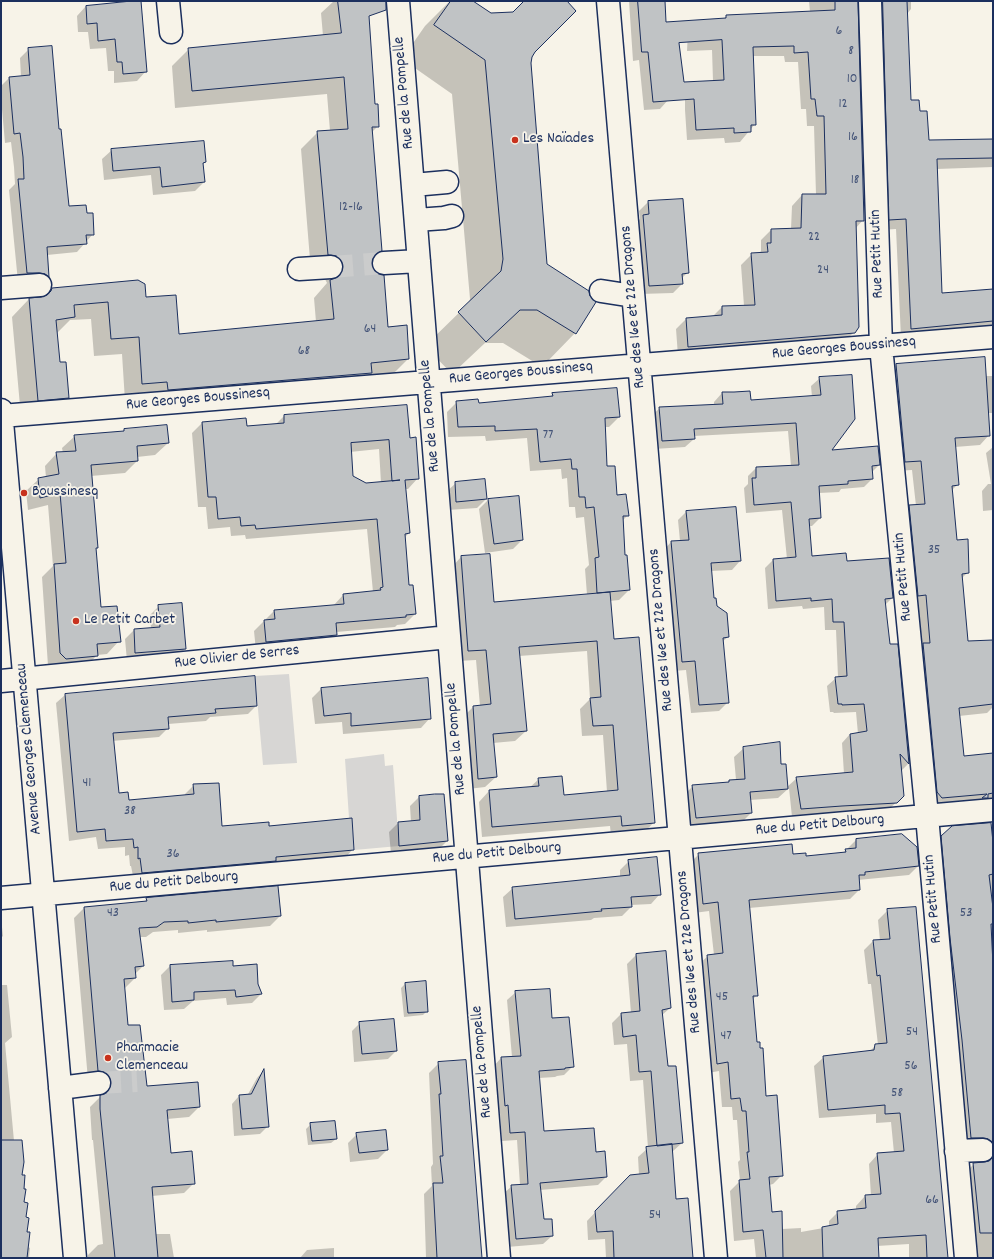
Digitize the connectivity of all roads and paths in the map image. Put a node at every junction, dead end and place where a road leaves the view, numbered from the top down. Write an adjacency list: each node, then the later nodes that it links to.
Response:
1 (168, 1): 5 (street)
2 (398, 1): 7 (street, Rue de la Pompelle)
3 (608, 1): 17 (street, Rue des 16e et 22e Dragons)
4 (870, 1): 19 (street, Rue Petit Hutin)
5 (171, 32)
6 (448, 182): 7 (street)
7 (413, 185): 9 (street, Rue de la Pompelle)
8 (452, 216): 9 (street)
9 (416, 220): 10 (street, Rue de la Pompelle)
10 (419, 261): 11 (street); 21 (street, Rue de la Pompelle)
11 (384, 263)
12 (331, 267): 13 (street)
13 (299, 269)
14 (40, 285): 15 (street)
15 (1, 288)
16 (601, 291): 17 (street)
17 (633, 296): 20 (street, Rue des 16e et 22e Dragons)
18 (993, 337): 19 (street, Rue Georges Boussinesq)
19 (881, 346): 20 (street, Rue Georges Boussinesq); 28 (street, Rue Petit Hutin)
20 (639, 365): 21 (street, Rue Georges Boussinesq); 29 (street, Rue des 16e et 22e Dragons)
21 (429, 382): 23 (street, Rue Georges Boussinesq); 24 (street, Rue de la Pompelle)
22 (1, 410): 23 (street, Avenue Georges Clemenceau)
23 (1, 416): 25 (street, Avenue Georges Clemenceau)
24 (449, 637): 25 (street, Rue Olivier de Serres); 30 (street, Rue de la Pompelle)
25 (24, 679): 26 (street, Rue Olivier de Serres); 31 (street, Avenue Georges Clemenceau)
26 (1, 681)
27 (993, 810): 28 (street, Rue du Petit Delbourg)
28 (927, 816): 29 (street, Rue du Petit Delbourg); 36 (street, Rue Petit Hutin)
29 (680, 838): 30 (street, Rue du Petit Delbourg); 39 (street, Rue des 16e et 22e Dragons)
30 (467, 857): 31 (street, Rue du Petit Delbourg); 38 (street, Rue de la Pompelle)
31 (43, 894): 32 (street, Rue du Petit Delbourg); 34 (street, Avenue Georges Clemenceau)
32 (1, 898)
33 (99, 1084): 34 (street)
34 (60, 1088): 37 (street, Avenue Georges Clemenceau)
35 (983, 1150): 36 (street)
36 (956, 1151): 40 (street, Rue Petit Hutin)
37 (75, 1258)
38 (499, 1258)
39 (716, 1258)
40 (966, 1258)

